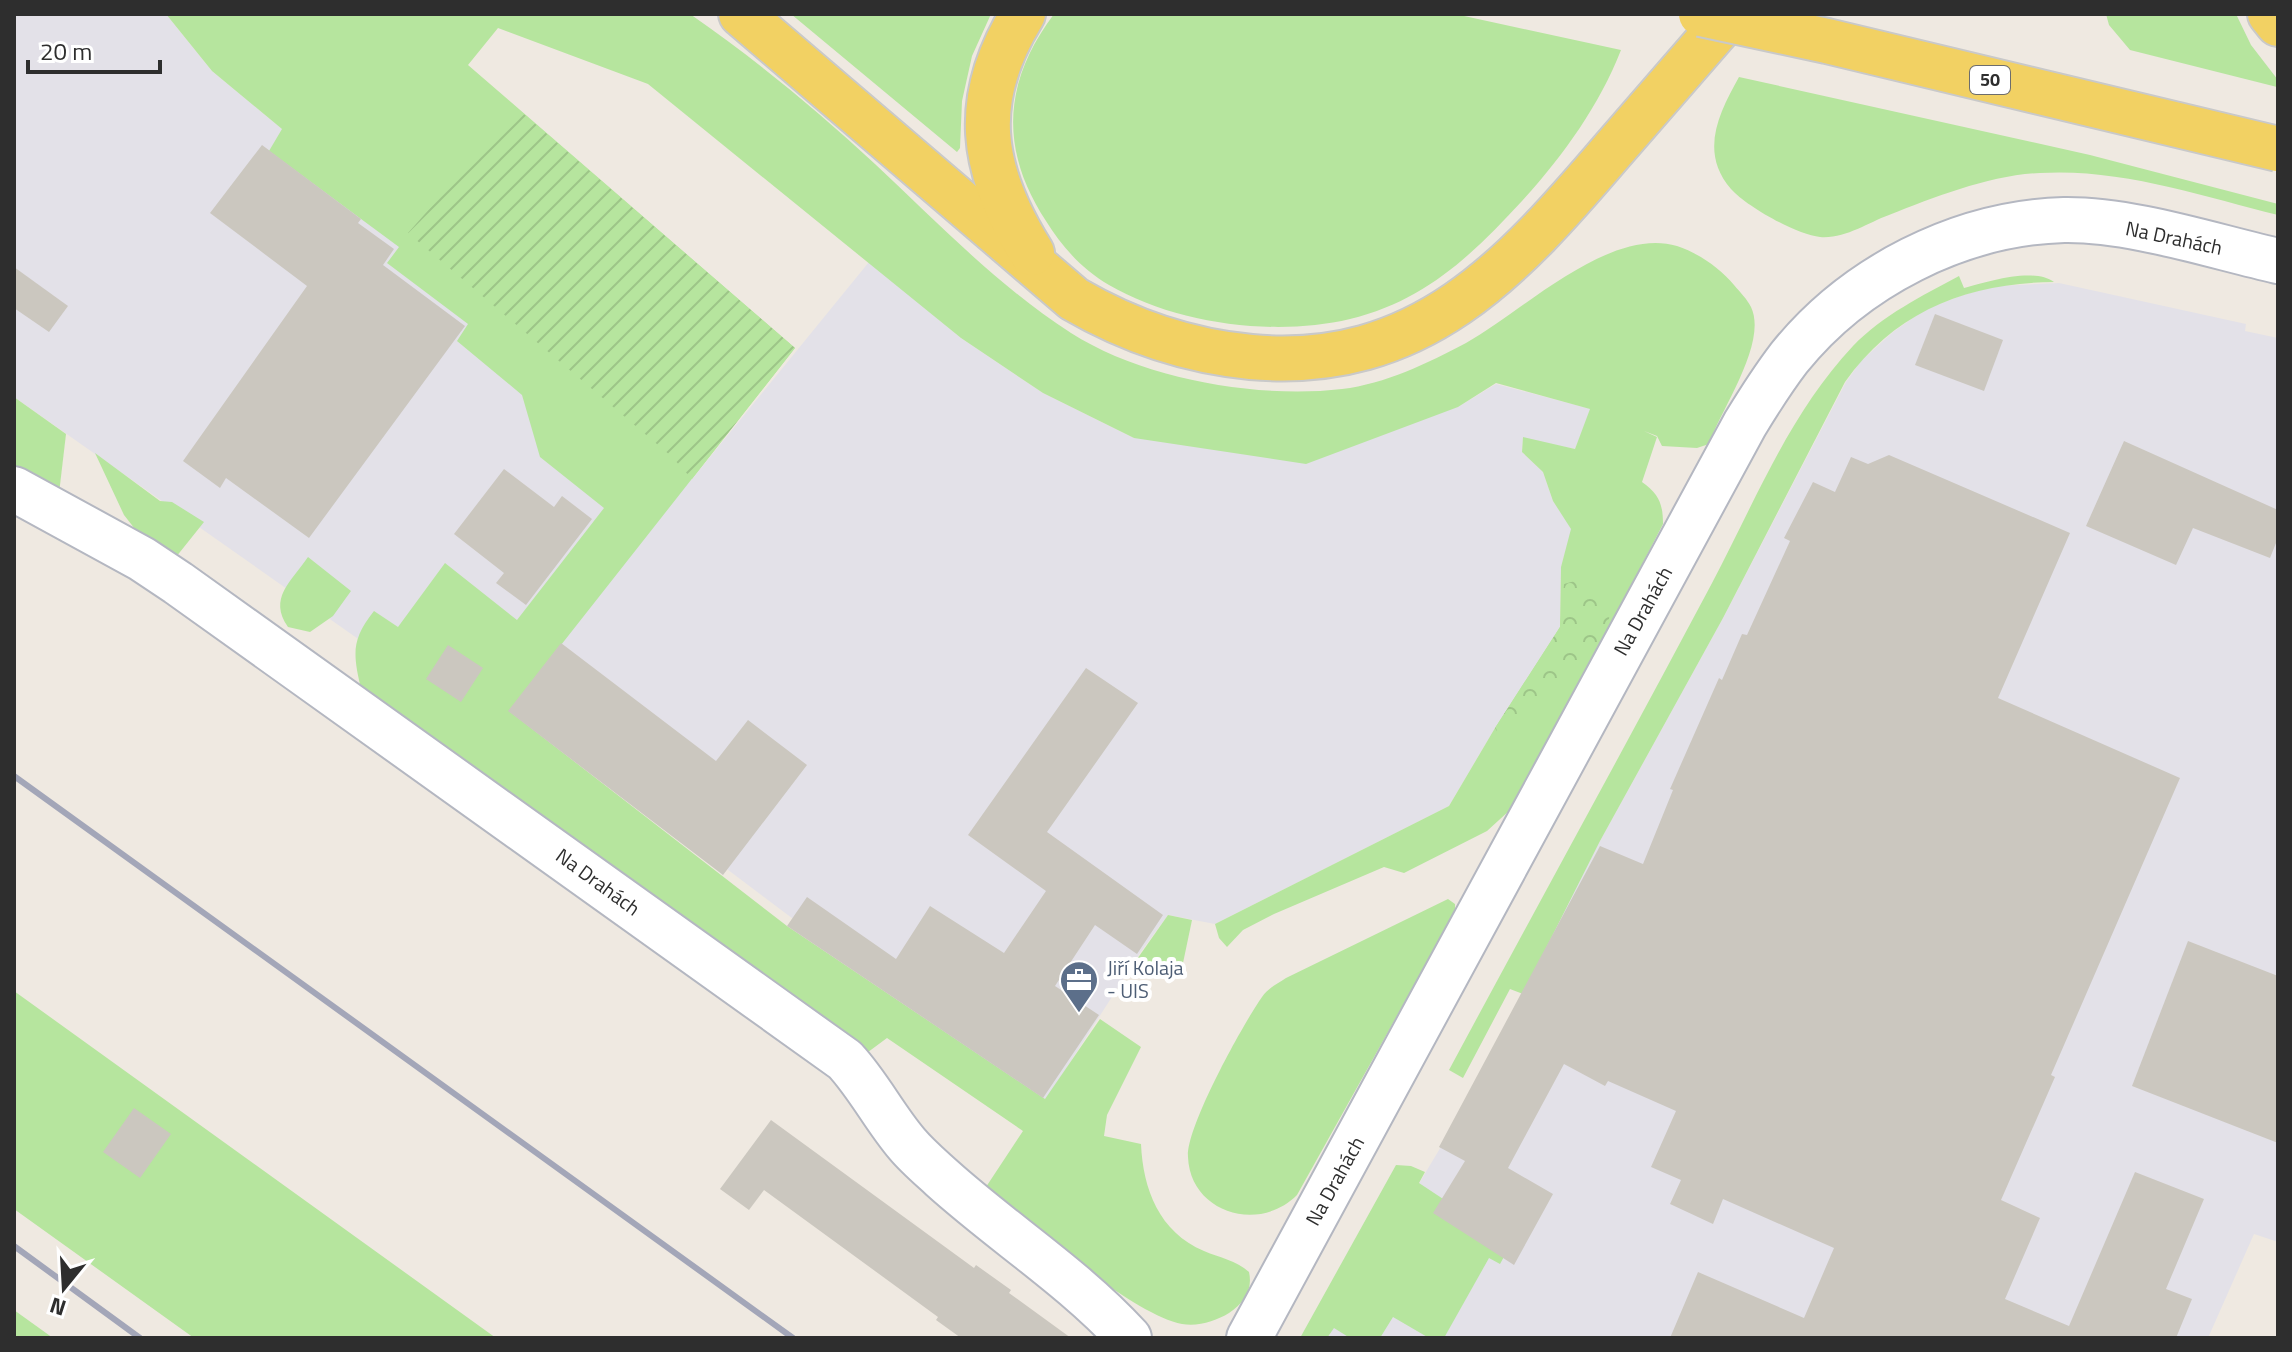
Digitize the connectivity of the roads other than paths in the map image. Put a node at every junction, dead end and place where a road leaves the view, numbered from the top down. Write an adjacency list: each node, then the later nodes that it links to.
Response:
1 (741, 14): 9 (main road)
2 (1023, 14): 9 (main road)
3 (1701, 14): 7 (main road, 50, bridge)
4 (1731, 14): 9 (main road)
5 (2270, 14): 6 (main road)
6 (2278, 24)
7 (2278, 149)
8 (2278, 261): 12 (street, Na Drahách)
9 (1048, 279)
10 (14, 489): 11 (street, Na Drahách)
11 (1129, 1338)
12 (1249, 1338)

